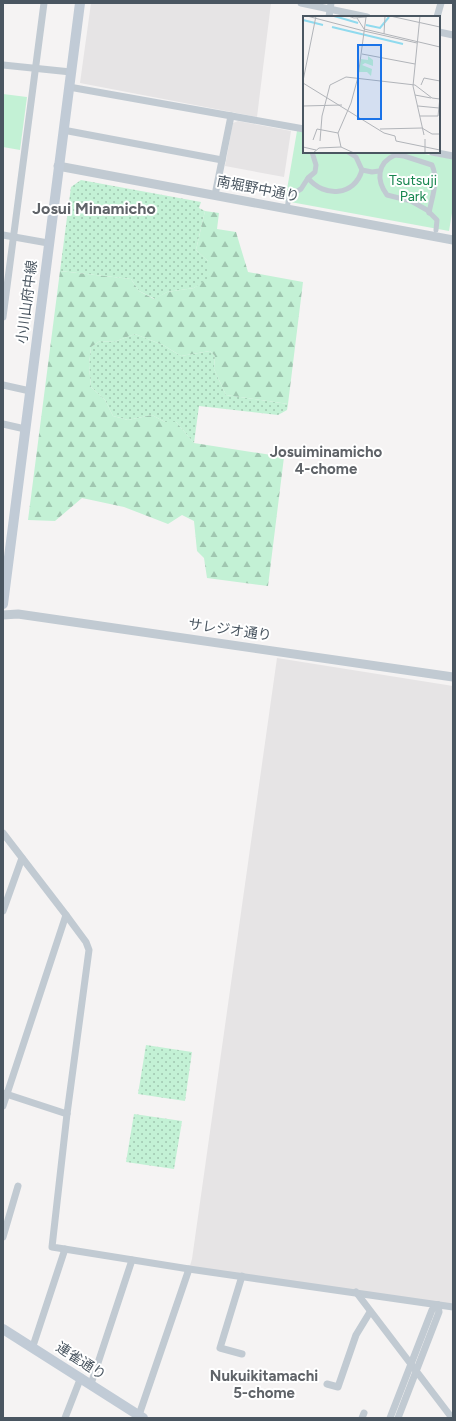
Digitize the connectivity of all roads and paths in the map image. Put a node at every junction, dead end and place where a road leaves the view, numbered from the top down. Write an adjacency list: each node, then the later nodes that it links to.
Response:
1 (44, 3): 11 (street)
2 (80, 3): 12 (main road, 小川山府中線)
3 (301, 3): 5 (street)
4 (441, 3): 7 (street)
5 (330, 10): 6 (street)
6 (362, 16)
7 (437, 16)
8 (440, 32): 9 (street)
9 (453, 35)
10 (3, 65): 11 (street)
11 (35, 68): 12 (street); 32 (street)
12 (71, 72): 13 (main road, 小川山府中線)
13 (69, 87): 14 (street); 16 (main road, 小川山府中線)
14 (231, 116): 15 (street); 22 (street)
15 (303, 129)
16 (63, 130): 22 (street); 23 (main road, 小川山府中線)
17 (312, 153): 26 (street)
18 (350, 153): 24 (street)
19 (437, 153): 21 (street)
20 (395, 154): 25 (street); 29 (street)
21 (453, 156)
22 (222, 160): 27 (street)
23 (58, 166): 27 (street, 南堀野中通り); 34 (main road, 小川山府中線)
24 (362, 170): 25 (street); 26 (street)
25 (380, 171): 29 (street)
26 (308, 178): 28 (street)
27 (215, 195): 28 (street, 南堀野中通り)
28 (287, 209): 33 (street, 南堀野中通り)
29 (429, 212): 30 (street)
30 (436, 230)
31 (3, 235): 32 (street)
32 (13, 237): 34 (street); 35 (street)
33 (453, 240)
34 (48, 243): 37 (main road, 小川山府中線)
35 (3, 317)
36 (3, 385): 37 (street)
37 (30, 391): 39 (main road, 小川山府中線)
38 (3, 424): 39 (street)
39 (25, 429): 40 (main road, 小川山府中線)
40 (3, 604)
41 (3, 615): 42 (street, サレジオ通り)
42 (453, 677)
43 (3, 833): 44 (street)
44 (22, 858): 45 (street); 47 (street)
45 (6, 889): 46 (street)
46 (3, 911)
47 (66, 915): 48 (street); 50 (street)
48 (5, 1094): 49 (street); 50 (street)
49 (3, 1106)
50 (67, 1114): 53 (street)
51 (18, 1186): 52 (street)
52 (3, 1237)
53 (65, 1249): 54 (street); 62 (street)
54 (132, 1260): 55 (street); 67 (street)
55 (188, 1269): 56 (street); 69 (street)
56 (242, 1276): 57 (street); 63 (street)
57 (356, 1292): 58 (street); 60 (street)
58 (438, 1305): 59 (street); 64 (street); 65 (street)
59 (453, 1307)
60 (370, 1312): 64 (street); 68 (street)
61 (3, 1329): 62 (main road, 連雀通り)
62 (33, 1346): 66 (main road, 連雀通り)
63 (242, 1354)
64 (411, 1366): 65 (street); 71 (street)
65 (416, 1373): 72 (street); 73 (street)
66 (81, 1377): 67 (main road, 連雀通り); 70 (street)
67 (91, 1384): 69 (main road, 連雀通り)
68 (327, 1384)
69 (141, 1416)
70 (65, 1418)
71 (390, 1418)
72 (398, 1418)
73 (452, 1418)

